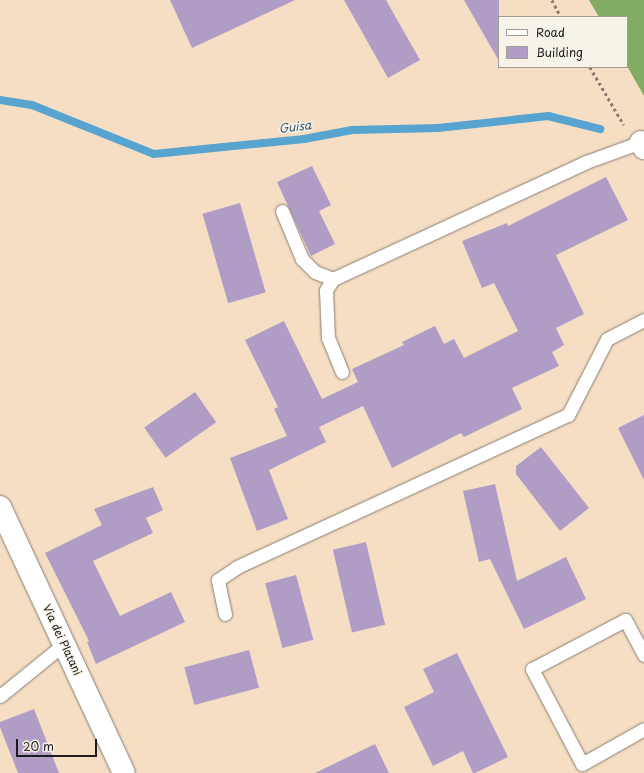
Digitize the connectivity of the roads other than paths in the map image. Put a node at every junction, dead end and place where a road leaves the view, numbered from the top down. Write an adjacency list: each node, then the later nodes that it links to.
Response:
1 (642, 145): 3 (lane)
2 (282, 211): 3 (lane)
3 (333, 279): 5 (lane)
4 (644, 320): 7 (lane)
5 (342, 372)
6 (0, 507): 8 (street, Via dei Platani)
7 (225, 614)
8 (64, 644): 10 (lane); 12 (street, Via dei Platani)
9 (644, 655): 11 (lane)
10 (0, 696)
11 (644, 729)
12 (124, 773)

